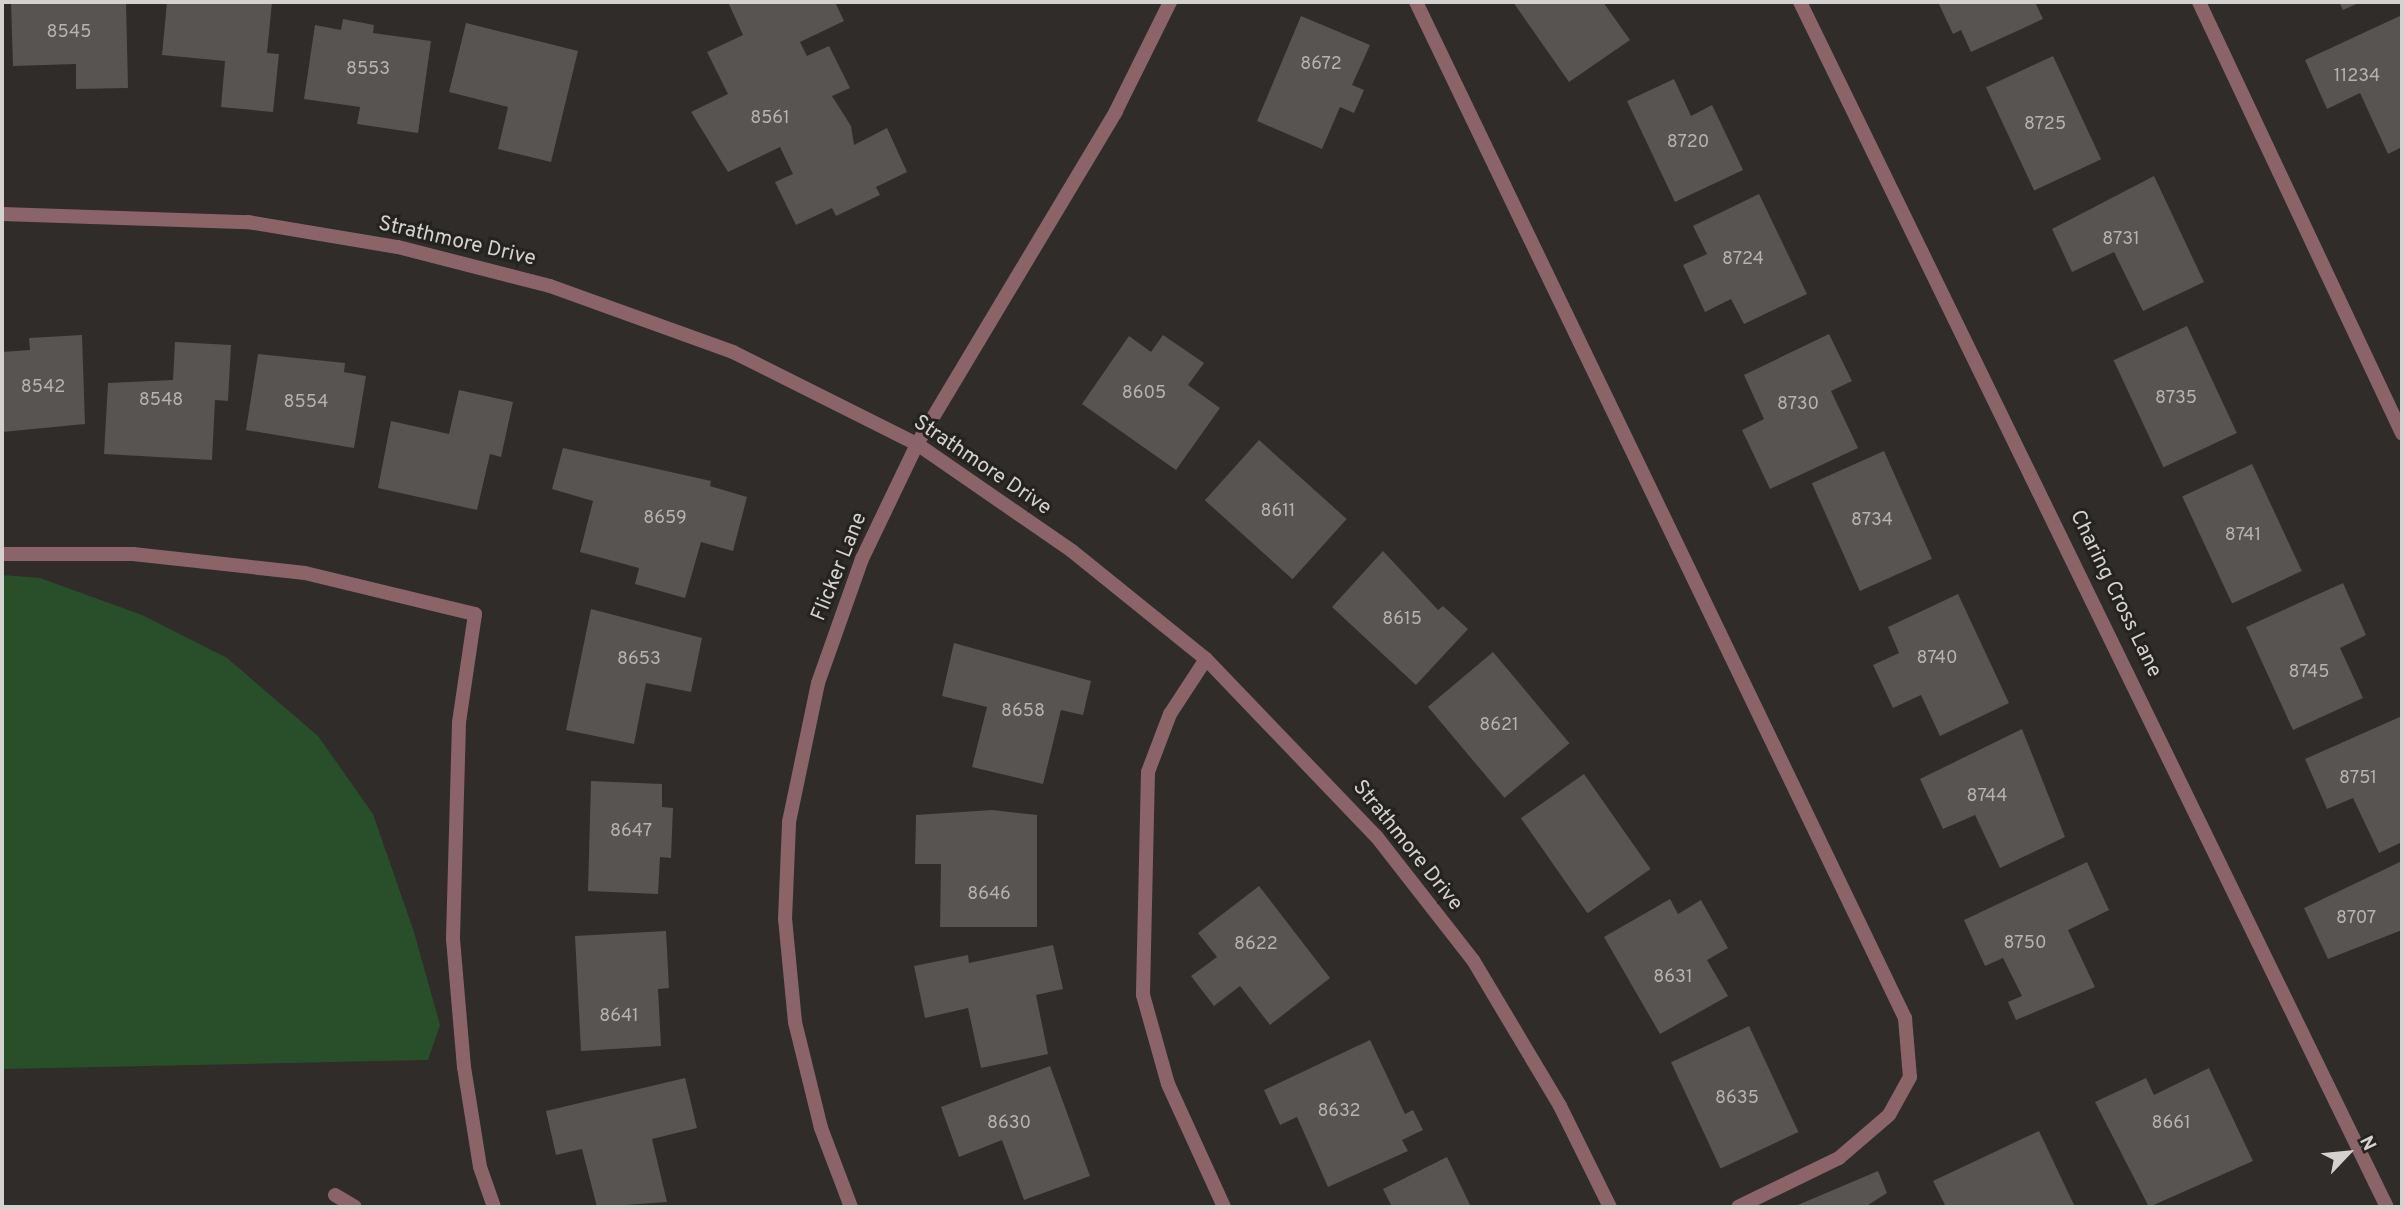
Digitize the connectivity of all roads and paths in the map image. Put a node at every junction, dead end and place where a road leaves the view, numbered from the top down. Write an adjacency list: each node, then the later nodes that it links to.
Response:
1 (1170, 2): 7 (street, Flicker Lane)
2 (1416, 2): 16 (street)
3 (1800, 2): 17 (street, Charing Cross Lane)
4 (2199, 2): 6 (street)
5 (2, 215): 7 (street, Strathmore Drive)
6 (2402, 435)
7 (917, 444): 9 (street, Strathmore Drive); 13 (street, Flicker Lane)
8 (2, 554): 12 (street)
9 (1206, 659): 14 (street); 15 (street, Strathmore Drive)
10 (335, 1195): 11 (street)
11 (355, 1207)
12 (494, 1207)
13 (850, 1207)
14 (1224, 1207)
15 (1610, 1207)
16 (1738, 1207)
17 (2387, 1207)

